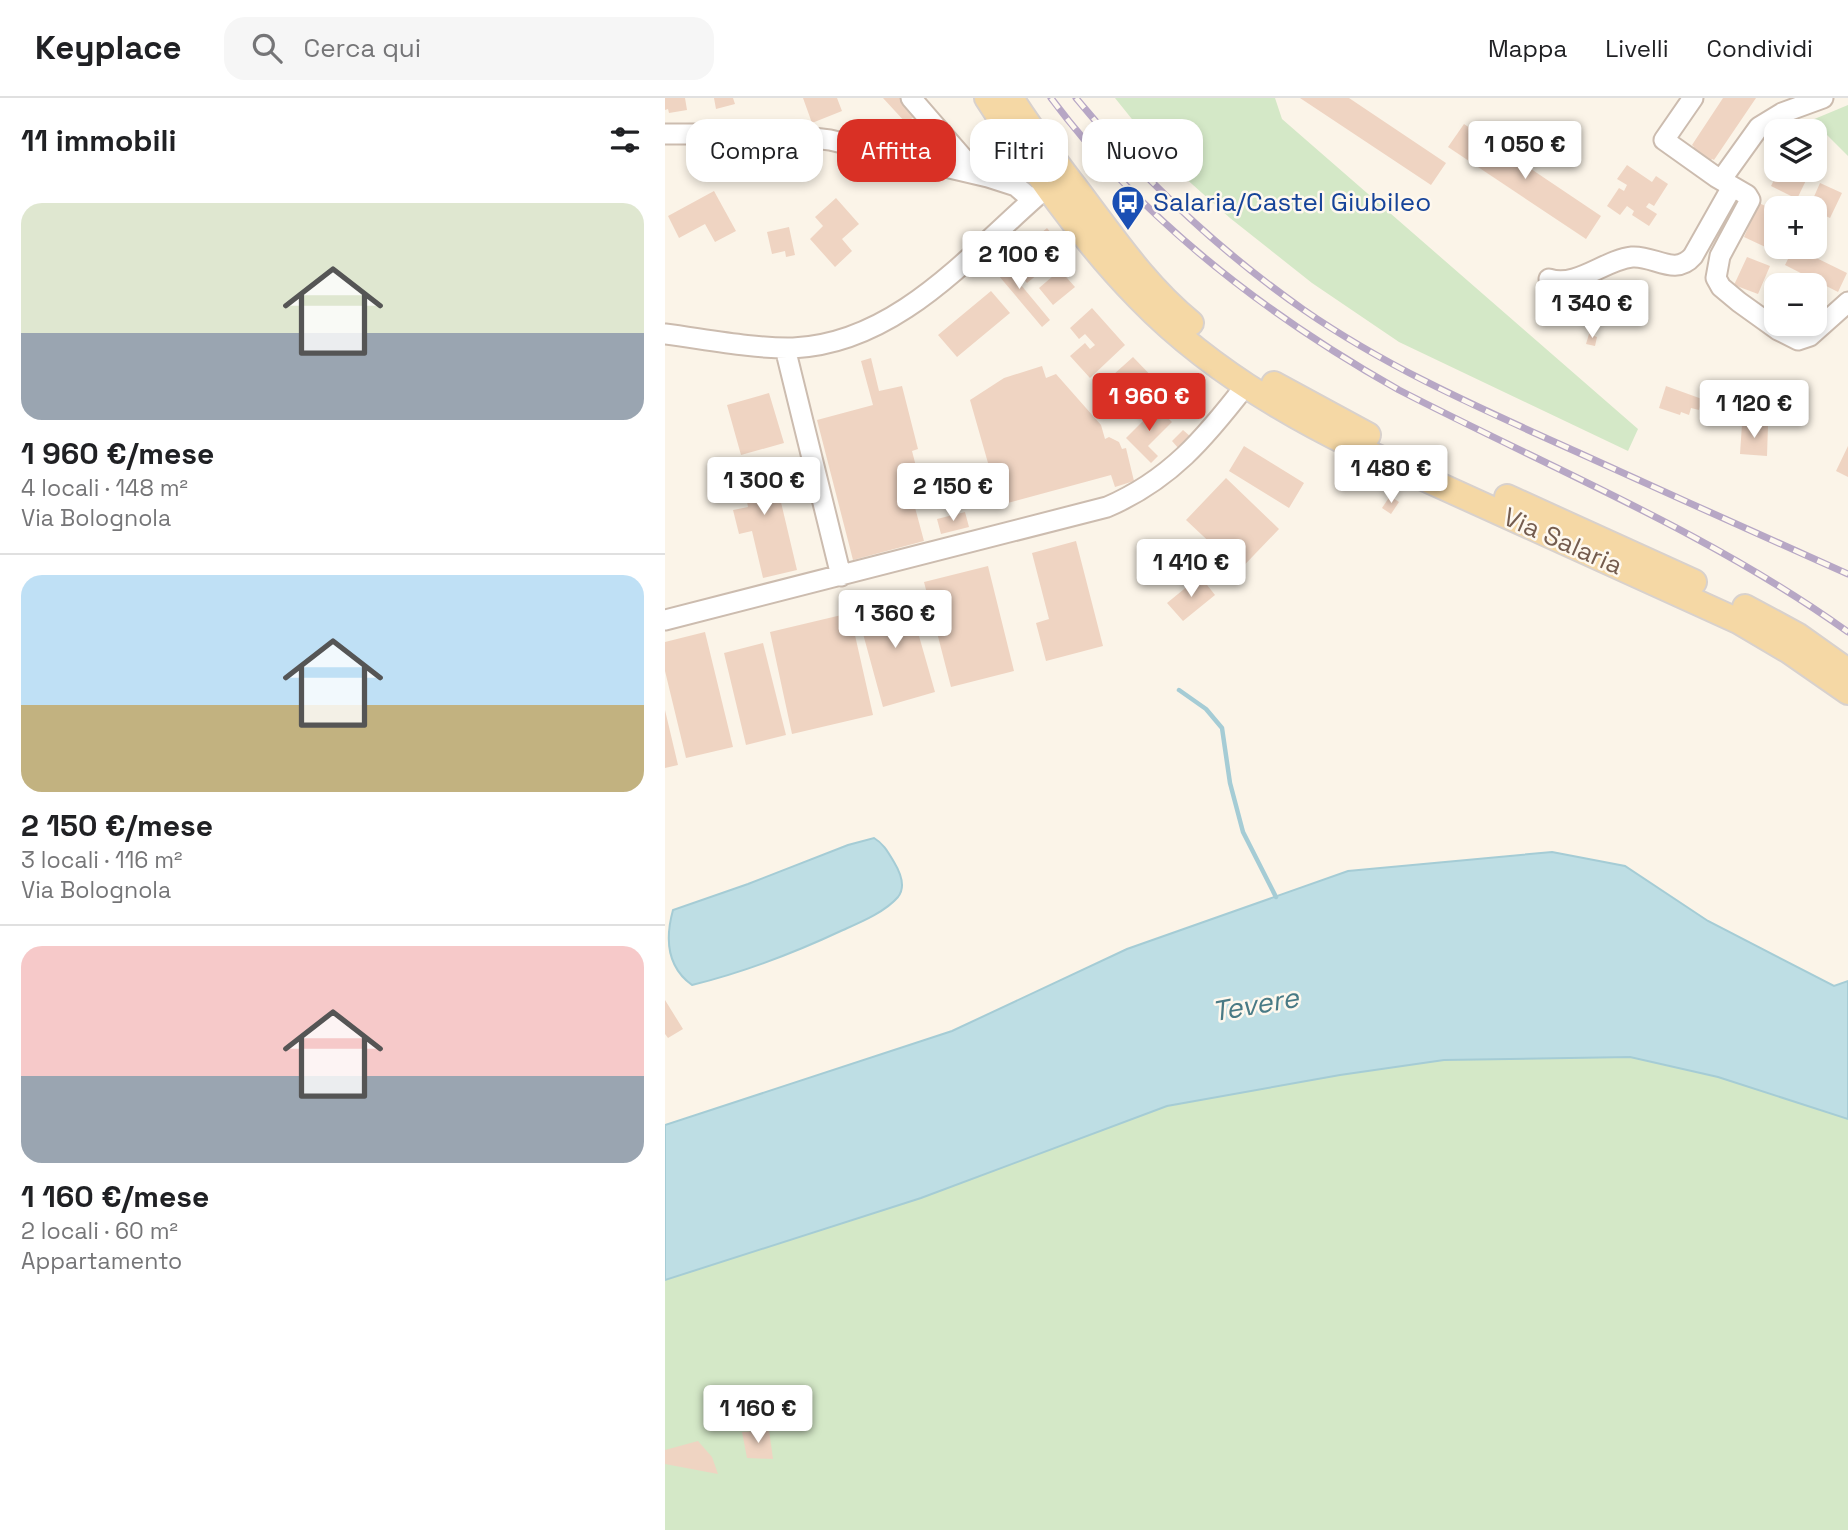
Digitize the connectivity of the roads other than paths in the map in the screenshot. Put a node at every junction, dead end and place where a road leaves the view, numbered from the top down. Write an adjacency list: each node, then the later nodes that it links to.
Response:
1 (911, 98): 7 (street)
2 (987, 98): 11 (main road, Via Salaria)
3 (1011, 98): 11 (main road, Via Salaria)
4 (1693, 98): 10 (street)
5 (1823, 98): 10 (street)
6 (665, 134): 8 (street)
7 (970, 166)
8 (970, 172)
9 (1001, 182): 11 (street)
10 (1727, 184): 12 (street); 13 (street)
11 (1048, 186): 15 (street); 16 (main road, Via Salaria); 19 (main road, Via Salaria)
12 (1549, 279)
13 (1848, 302)
14 (665, 334): 15 (street)
15 (785, 348): 17 (street)
16 (1246, 385): 17 (street); 20 (main road, Via Salaria)
17 (841, 576): 18 (street)
18 (665, 620)
19 (1848, 672)
20 (1848, 692)

